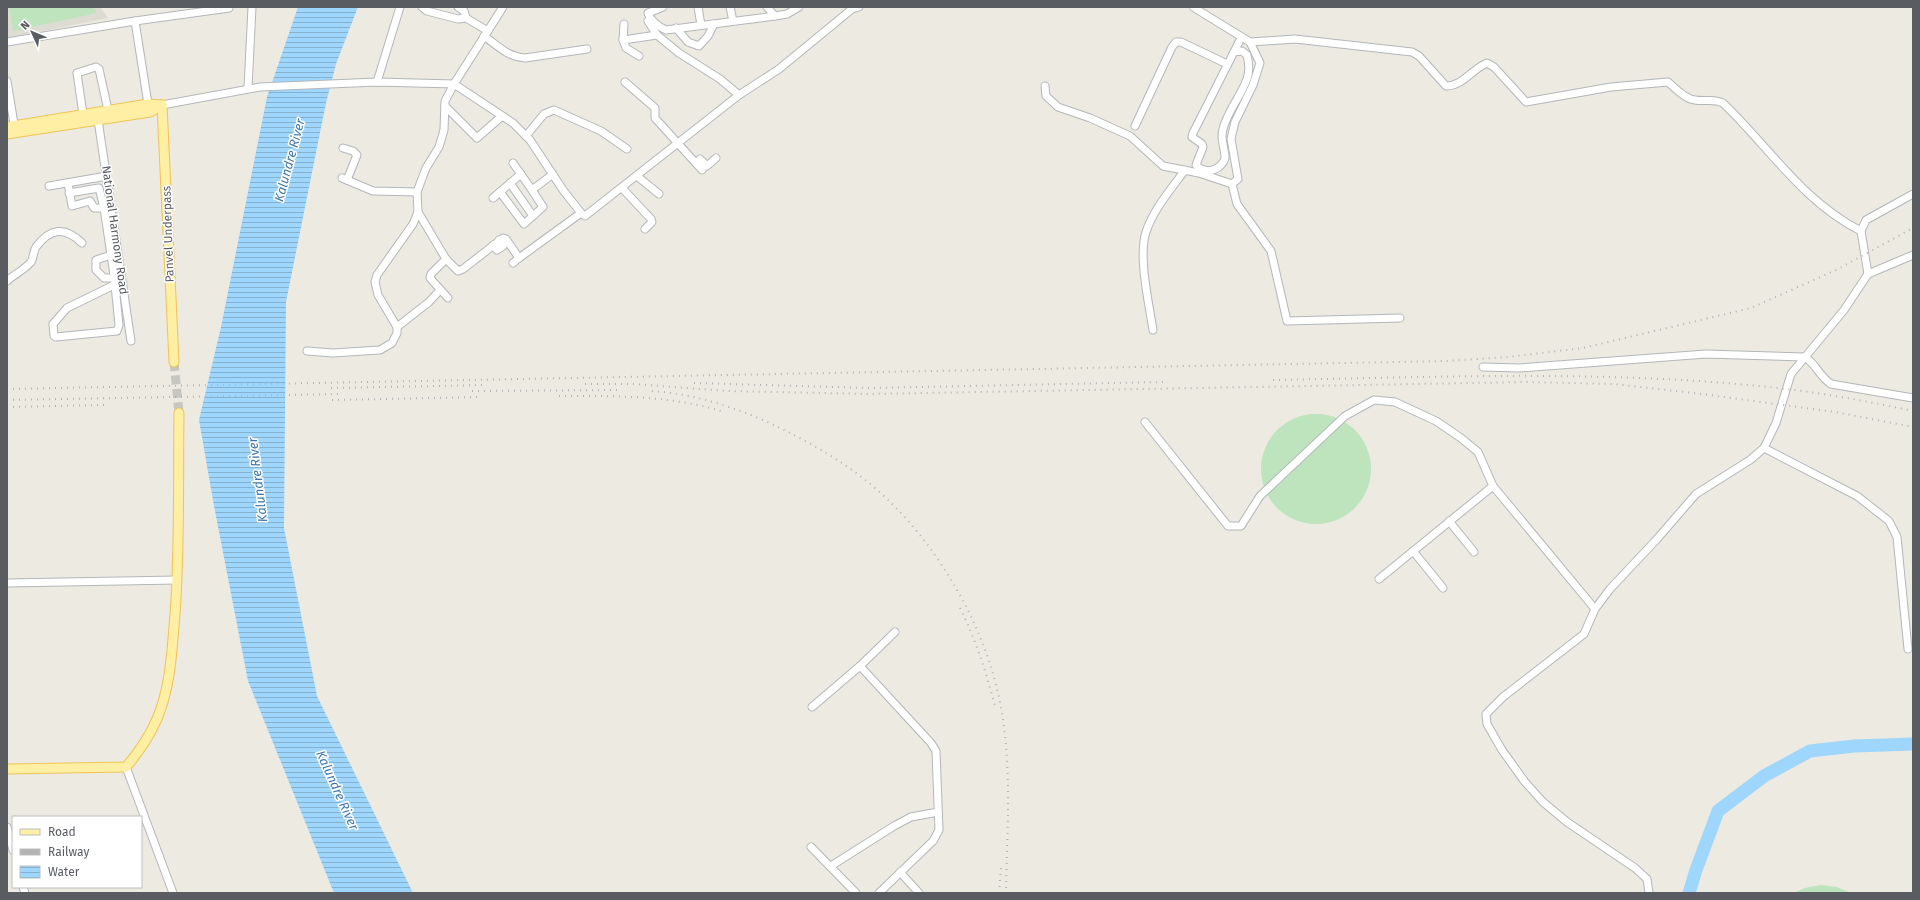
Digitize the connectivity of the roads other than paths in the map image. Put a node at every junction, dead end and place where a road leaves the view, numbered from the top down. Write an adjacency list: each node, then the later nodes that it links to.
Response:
1 (194, 7): 15 (street)
2 (252, 7): 40 (street)
3 (400, 7): 36 (street)
4 (422, 7): 17 (street)
5 (458, 7): 17 (street)
6 (503, 7): 25 (street)
7 (663, 7): 24 (street)
8 (698, 7): 23 (street)
9 (768, 7): 16 (street)
10 (799, 7): 16 (street)
11 (859, 7): 41 (street)
12 (1193, 7): 27 (street)
13 (229, 8): 15 (street)
14 (731, 8): 20 (street)
15 (189, 13): 18 (street)
16 (775, 16): 20 (street)
17 (466, 18): 25 (street)
18 (135, 20): 29 (street); 42 (street)
19 (648, 21): 26 (street)
20 (733, 21): 22 (street)
21 (624, 24): 28 (street)
22 (714, 24): 23 (street); 24 (street)
23 (701, 25): 24 (street)
24 (676, 28)
25 (486, 33): 31 (street); 38 (street)
26 (657, 35): 28 (street); 41 (street)
27 (1241, 38): 30 (street); 32 (street)
28 (623, 40): 33 (street)
29 (7, 42)
30 (1250, 42): 64 (street); 79 (street)
31 (587, 49)
32 (1234, 52): 34 (street); 34 (street)
33 (639, 56)
34 (1227, 64): 49 (street)
35 (7, 81): 50 (street)
36 (377, 82): 38 (street); 40 (street)
37 (625, 82): 52 (street)
38 (454, 84): 44 (street); 47 (street)
39 (1045, 86): 57 (street)
40 (248, 88): 43 (street)
41 (739, 95): 52 (street)
42 (148, 104): 43 (main road); 45 (main road)
43 (162, 105): 48 (main road); 100 (main road, Panvel Underpass)
44 (445, 106): 47 (street); 68 (street)
45 (108, 110): 46 (main road); 46 (street)
46 (83, 114): 50 (main road)
47 (502, 116): 51 (street)
48 (98, 120): 50 (main road); 60 (street, National Harmony Road)
49 (1135, 126)
50 (11, 130)
51 (526, 136): 54 (street); 59 (street)
52 (679, 144): 55 (street); 61 (street)
53 (343, 148): 68 (street)
54 (627, 149)
55 (716, 158)
56 (513, 163): 58 (street)
57 (1185, 170): 64 (street); 96 (street)
58 (520, 174): 63 (street); 67 (street)
59 (553, 174): 67 (street); 76 (street)
60 (107, 176): 62 (street); 74 (street, National Harmony Road)
61 (637, 176): 66 (street); 71 (street)
62 (68, 183): 65 (street); 70 (street)
63 (510, 183): 69 (street); 77 (street)
64 (1232, 184): 92 (street)
65 (50, 186)
66 (622, 188): 76 (street); 78 (street)
67 (532, 190): 77 (street)
68 (417, 192): 75 (street)
69 (500, 192): 73 (street); 77 (street)
70 (69, 193): 74 (street); 74 (street)
71 (659, 194)
72 (1913, 194): 79 (street)
73 (493, 198)
74 (108, 208): 82 (street); 89 (street, National Harmony Road)
75 (418, 212): 84 (street); 95 (street)
76 (581, 213): 83 (street)
77 (534, 216)
78 (645, 229)
79 (1861, 231): 86 (street)
80 (82, 243): 87 (street)
81 (1913, 254): 86 (street)
82 (112, 255): 88 (street); 88 (street)
83 (519, 258): 84 (street); 85 (street)
84 (446, 260): 90 (street)
85 (513, 263)
86 (1868, 274): 99 (street)
87 (8, 277)
88 (114, 282): 89 (street); 94 (street); 94 (street)
89 (123, 284): 93 (street, National Harmony Road)
90 (440, 290): 91 (street); 95 (street)
91 (448, 298)
92 (1400, 318)
93 (128, 323): 94 (street); 97 (street, National Harmony Road)
94 (119, 325)
95 (397, 327): 98 (street)
96 (1153, 330)
97 (131, 341)
98 (307, 351)
99 (1805, 357): 101 (street); 102 (street); 105 (street)
100 (174, 362)
101 (1483, 367)
102 (1913, 398)
103 (179, 413): 111 (main road)
104 (1145, 422): 106 (street)
105 (1764, 448): 114 (street); 116 (street)
106 (1493, 486): 107 (street); 114 (street)
107 (1449, 521): 108 (street); 109 (street)
108 (1413, 551): 110 (street); 113 (street)
109 (1474, 552)
110 (1379, 579)
111 (177, 580): 112 (street); 120 (main road)
112 (7, 583)
113 (1443, 588)
114 (1595, 609): 132 (street)
115 (895, 632): 118 (street)
116 (1910, 635): 117 (street)
117 (1908, 650)
118 (860, 666): 119 (street); 122 (street)
119 (812, 707)
120 (126, 767): 121 (main road); 128 (street)
121 (7, 769)
122 (938, 812): 126 (street); 127 (street)
123 (7, 827): 124 (street)
124 (12, 846)
125 (811, 847): 126 (street)
126 (831, 866): 129 (street)
127 (900, 872): 130 (street); 131 (street)
128 (173, 893)
129 (856, 893)
130 (879, 893)
131 (919, 893)
132 (1649, 893)

